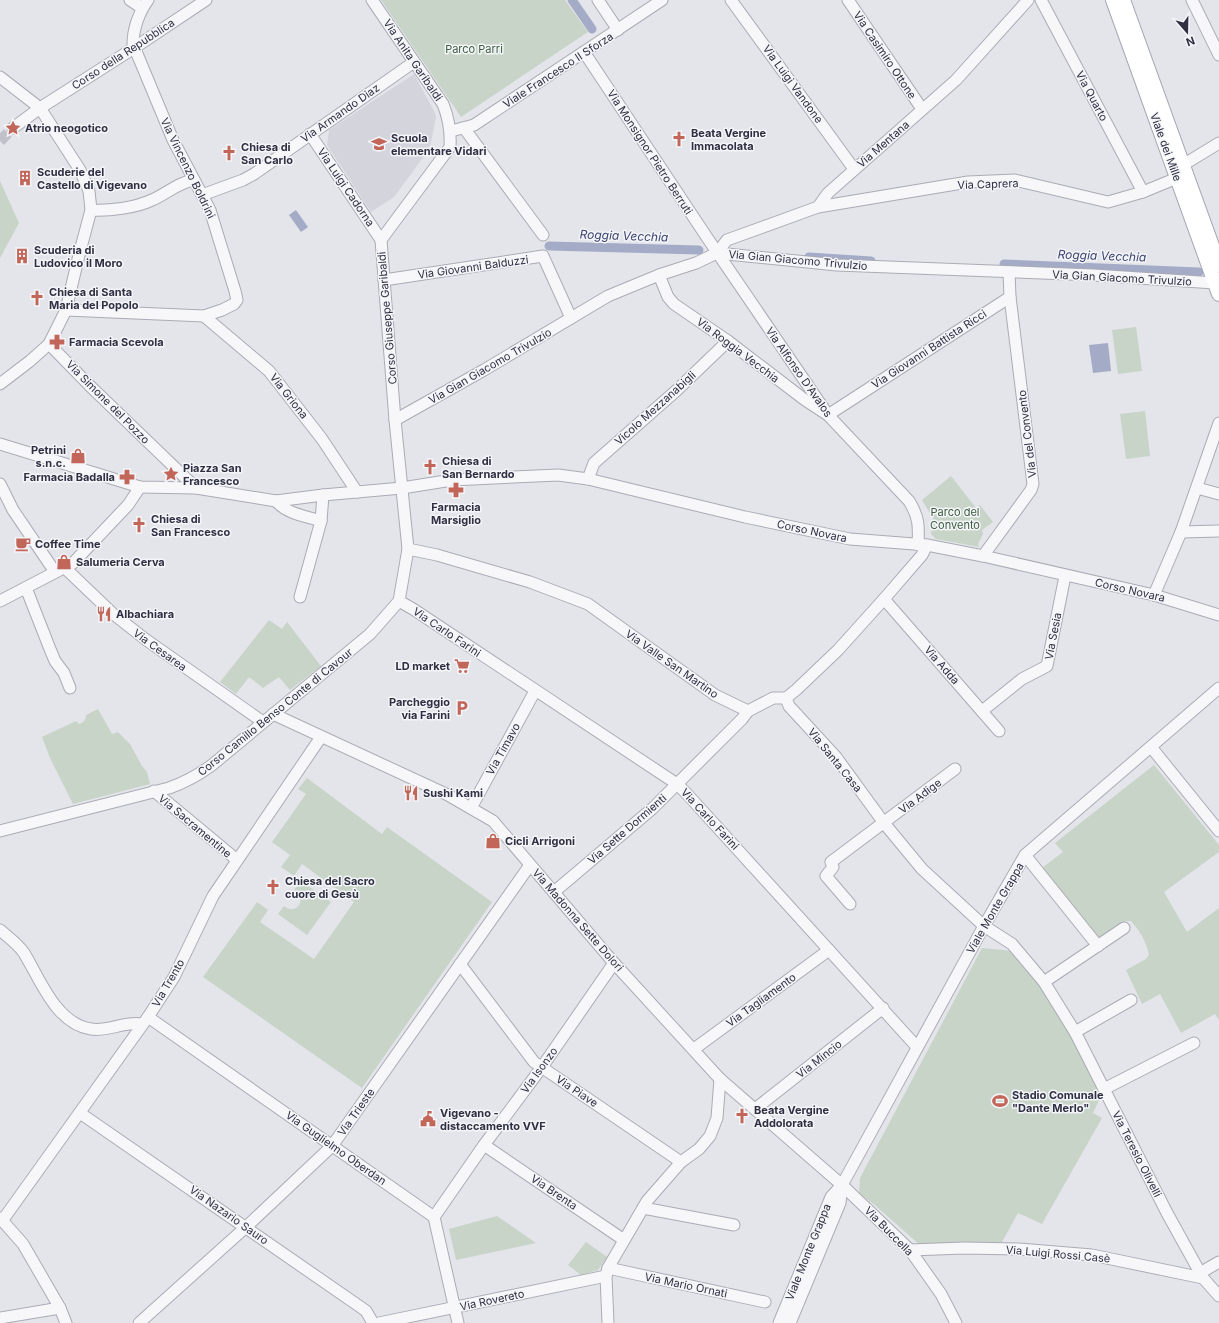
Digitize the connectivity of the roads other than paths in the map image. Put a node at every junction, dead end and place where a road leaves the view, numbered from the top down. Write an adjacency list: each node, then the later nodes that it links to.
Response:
1 (206, 0): 14 (street, Corso della Repubblica)
2 (372, 0): 17 (street, Via Anita Garibaldi)
3 (598, 0): 13 (street)
4 (662, 0): 13 (street, Viale Francesco II Sforza)
5 (731, 0): 28 (street, Via Luigi Vandone)
6 (848, 0): 20 (street, Via Casimiro Ottone)
7 (1028, 0): 20 (street, Via Mentana)
8 (1041, 0): 31 (street, Via Quarto)
9 (1113, 0): 29 (main road, Viale dei Mille)
10 (1124, 0): 27 (main road, Viale dei Mille)
11 (1192, 0): 16 (street)
12 (139, 3): 14 (street)
13 (618, 30): 15 (street, Viale Francesco II Sforza)
14 (134, 48): 19 (street, Corso della Repubblica); 30 (street, Via Vincenzo Boldrini)
15 (584, 52): 22 (street, Viale Francesco II Sforza); 37 (street, Via Monsignor Pietro Berruti)
16 (1219, 55)
17 (414, 62): 23 (street, Via Anita Garibaldi); 24 (street, Via Armando Diaz)
18 (0, 77): 19 (street)
19 (40, 108): 21 (street, Corso della Repubblica); 34 (street)
20 (922, 109): 28 (street, Via Mentana)
21 (13, 128)
22 (464, 128): 23 (street, Viale Francesco II Sforza); 35 (street)
23 (451, 131): 26 (street, Via Anita Garibaldi)
24 (310, 134): 32 (street, Via Armando Diaz); 36 (street, Via Luigi Cadorna)
25 (1219, 143): 27 (street)
26 (450, 147): 36 (street, Corso Giuseppe Garibaldi)
27 (1183, 165): 29 (street); 40 (main road, Viale dei Mille)
28 (854, 169): 33 (street, Via Mentana)
29 (1177, 178): 31 (street, Via Caprera); 40 (main road, Viale dei Mille)
30 (194, 180): 32 (street, Via Vincenzo Boldrini); 34 (street)
31 (1143, 192): 33 (street, Via Caprera)
32 (202, 195): 44 (street, Via Vincenzo Boldrini)
33 (818, 207): 37 (street)
34 (91, 210): 43 (street)
35 (544, 235)
36 (381, 240): 41 (street, Corso Giuseppe Garibaldi)
37 (717, 253): 38 (street, Via Gian Giacomo Trivulzio); 39 (street, Via Gian Giacomo Trivulzio); 49 (street, Via Alfonso D'Avalos)
38 (1009, 272): 40 (street, Via Gian Giacomo Trivulzio); 42 (street)
39 (659, 275): 45 (street, Via Gian Giacomo Trivulzio); 46 (street, Via Roggia Vecchia)
40 (1216, 278)
41 (384, 280): 45 (street, Via Giovanni Balduzzi); 50 (street, Corso Giuseppe Garibaldi)
42 (1010, 297): 49 (street, Via Giovanni Battista Ricci); 68 (street, Via del Convento)
43 (66, 310): 44 (street); 47 (street)
44 (204, 316): 59 (street, Via Griona)
45 (572, 318): 50 (street, Via Gian Giacomo Trivulzio)
46 (728, 341): 49 (street, Via Roggia Vecchia); 53 (street, Vicolo Mezzanabigli)
47 (49, 344): 48 (street); 56 (street, Via Simone del Pozzo)
48 (0, 384)
49 (828, 415): 66 (street, Via Alfonso D'Avalos)
50 (395, 420): 57 (street, Corso Giuseppe Garibaldi)
51 (1219, 423): 58 (street)
52 (0, 444): 55 (street)
53 (588, 479): 57 (street, Corso Novara); 66 (street, Corso Novara)
54 (0, 484): 70 (street)
55 (144, 487): 56 (street); 69 (street)
56 (196, 488): 62 (street)
57 (402, 488): 59 (street, Corso Novara); 67 (street)
58 (1196, 488): 60 (street); 65 (street)
59 (357, 492): 61 (street, Corso Novara)
60 (1219, 494)
61 (323, 495): 62 (street, Corso Novara); 63 (street)
62 (276, 501): 63 (street)
63 (321, 521): 74 (street)
64 (1219, 530): 65 (street)
65 (1181, 532): 73 (street)
66 (922, 545): 68 (street, Corso Novara); 75 (street)
67 (408, 549): 77 (street); 84 (street, Via Valle San Martino)
68 (983, 556): 71 (street, Corso Novara)
69 (65, 568): 70 (street); 86 (street, Via Cesarea)
70 (55, 572): 72 (street)
71 (1064, 576): 73 (street, Corso Novara); 83 (street, Via Sesia)
72 (26, 588): 76 (street); 79 (street)
73 (1154, 595): 78 (street, Corso Novara)
74 (300, 597)
75 (884, 599): 82 (street); 83 (street, Via Adda)
76 (0, 601)
77 (399, 601): 80 (street, Via Carlo Farini); 85 (street, Corso Camillo Benso Conte di Cavour)
78 (1219, 615)
79 (70, 688)
80 (535, 691): 91 (street, Via Carlo Farini); 93 (street, Via Timavo)
81 (1217, 694): 89 (street, Viale Monte Grappa)
82 (786, 698): 84 (street); 94 (street, Via Santa Casa)
83 (982, 711): 87 (street, Via Adda)
84 (748, 712): 91 (street, Via Sette Dormienti)
85 (273, 714): 86 (street, Corso Camillo Benso Conte di Cavour); 88 (street, Via Madonna Sette Dolori)
86 (263, 722): 92 (street, Corso Camillo Benso Conte di Cavour)
87 (1000, 731)
88 (321, 737): 93 (street, Via Madonna Sette Dolori); 98 (street, Via Trento)
89 (1151, 748): 95 (street); 97 (street, Viale Monte Grappa)
90 (955, 769): 94 (street, Via Adige)
91 (677, 784): 100 (street, Via Sette Dormienti); 106 (street, Via Carlo Farini)
92 (154, 791): 96 (street, Corso Camillo Benso Conte di Cavour); 98 (street, Via Sacramentine)
93 (471, 808): 99 (street, Via Madonna Sette Dolori)
94 (884, 823): 101 (street); 102 (street, Via Santa Casa)
95 (1219, 831)
96 (0, 832)
97 (1025, 855): 102 (street, Viale Monte Grappa); 105 (street)
98 (237, 860): 112 (street, Via Trento)
99 (530, 865): 100 (street, Via Madonna Sette Dolori); 108 (street, Via Trieste)
100 (554, 892): 107 (street, Via Madonna Sette Dolori)
101 (850, 904)
102 (984, 926): 109 (street, Via Teresio Olivelli); 115 (street, Viale Monte Grappa)
103 (1124, 928): 105 (street)
104 (0, 930): 112 (street)
105 (1098, 946): 109 (street)
106 (829, 950): 111 (street, Via Carlo Farini); 116 (street, Via Tagliamento)
107 (614, 962): 116 (street, Via Madonna Sette Dolori); 117 (street, Via Isonzo)
108 (460, 964): 117 (street, Via Piave); 123 (street, Via Trieste)
109 (1044, 982): 113 (street, Via Teresio Olivelli)
110 (1131, 1000): 113 (street)
111 (883, 1008): 115 (street, Via Carlo Farini); 120 (street, Via Mincio)
112 (145, 1021): 121 (street, Via Trento); 123 (street, Via Guglielmo Oberdan)
113 (1075, 1032): 119 (street, Via Teresio Olivelli)
114 (1194, 1043): 119 (street)
115 (917, 1047): 125 (street, Viale Monte Grappa)
116 (694, 1050): 118 (street, Via Madonna Sette Dolori)
117 (542, 1067): 122 (street, Via Isonzo); 124 (street, Via Piave)
118 (720, 1079): 120 (street, Via Madonna Sette Dolori); 124 (street)
119 (1104, 1089): 135 (street, Via Teresio Olivelli)
120 (755, 1109): 125 (street, Via Madonna Sette Dolori)
121 (80, 1113): 128 (street, Via Trento); 130 (street, Via Nazario Sauro)
122 (484, 1145): 127 (street, Via Isonzo); 131 (street, Via Brenta)
123 (332, 1146): 127 (street, Via Guglielmo Oberdan); 130 (street, Via Trieste)
124 (682, 1162): 126 (street)
125 (842, 1184): 132 (street, Via Buccella); 147 (street, Viale Monte Grappa); 148 (street, Viale Monte Grappa)
126 (643, 1208): 129 (street); 131 (street)
127 (434, 1217): 139 (street)
128 (1, 1220): 138 (street)
129 (734, 1225)
130 (246, 1227): 142 (street, Via Trieste); 143 (street, Via Nazario Sauro)
131 (624, 1240): 134 (street)
132 (910, 1250): 135 (street, Via Luigi Rossi Casè); 149 (street, Via Buccella)
133 (1219, 1262): 135 (street)
134 (607, 1272): 137 (street, Via Mario Ornati); 139 (street, Via Rovereto); 146 (street)
135 (1202, 1276): 136 (street, Via Teresio Olivelli)
136 (1219, 1296)
137 (765, 1302)
138 (60, 1308): 140 (street); 141 (street)
139 (454, 1308): 144 (street, Via Rovereto); 145 (street)
140 (0, 1318)
141 (66, 1323)
142 (139, 1323)
143 (373, 1323)
144 (379, 1323)
145 (458, 1323)
146 (608, 1323)
147 (779, 1323)
148 (790, 1323)
149 (956, 1323)

